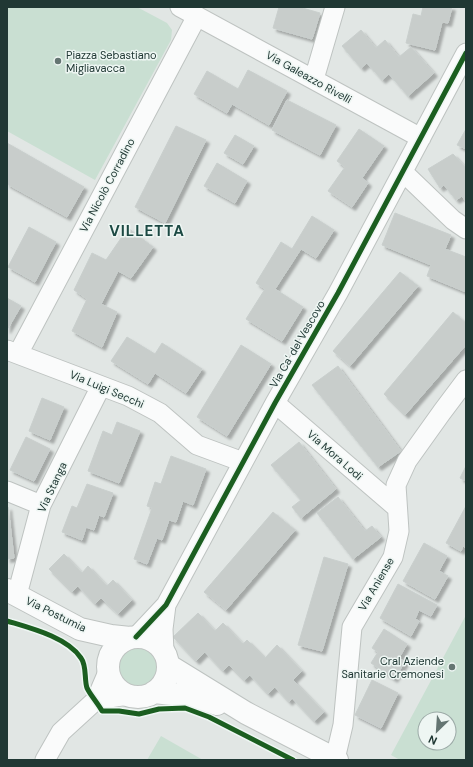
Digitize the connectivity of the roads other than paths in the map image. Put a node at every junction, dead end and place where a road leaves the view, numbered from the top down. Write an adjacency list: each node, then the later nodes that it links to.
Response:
1 (335, 7): 4 (street)
2 (185, 9): 4 (street, Via Galeazzo Rivelli); 8 (street, Via Nicolò Corradino)
3 (466, 53): 5 (street, Via Ca' del Vescovo)
4 (314, 79): 5 (street, Via Galeazzo Rivelli)
5 (421, 138): 6 (street, Via Ca' del Vescovo)
6 (403, 172): 7 (street); 11 (street, Via Ca' del Vescovo)
7 (466, 229)
8 (12, 352): 10 (street, Via Luigi Secchi)
9 (466, 380): 15 (street, Via Aniense)
10 (101, 386): 12 (street, Via Luigi Secchi); 14 (street, Via Stanga)
11 (275, 403): 12 (street, Via Ca' del Vescovo); 15 (street, Via Mora Lodi)
12 (243, 462): 17 (street, Via Ca' del Vescovo)
13 (7, 491): 14 (street)
14 (41, 505): 16 (street, Via Stanga)
15 (396, 507): 27 (street, Via Aniense)
16 (12, 592): 18 (street, Via Postumia)
17 (166, 605): 19 (street, Via Ca' del Vescovo); 20 (street, Via Ca' del Vescovo)
18 (80, 629): 19 (street, Via Postumia); 21 (street)
19 (133, 638): 20 (street, Via Postumia); 21 (street)
20 (166, 658): 22 (street); 25 (street, Via Postumia)
21 (108, 667): 23 (street); 24 (street)
22 (154, 692): 23 (street, Via Postumia); 25 (street, Via Postumia)
23 (128, 695): 24 (street)
24 (96, 700): 26 (street)
25 (246, 713): 27 (street, Via Postumia)
26 (45, 760)
27 (336, 760)

